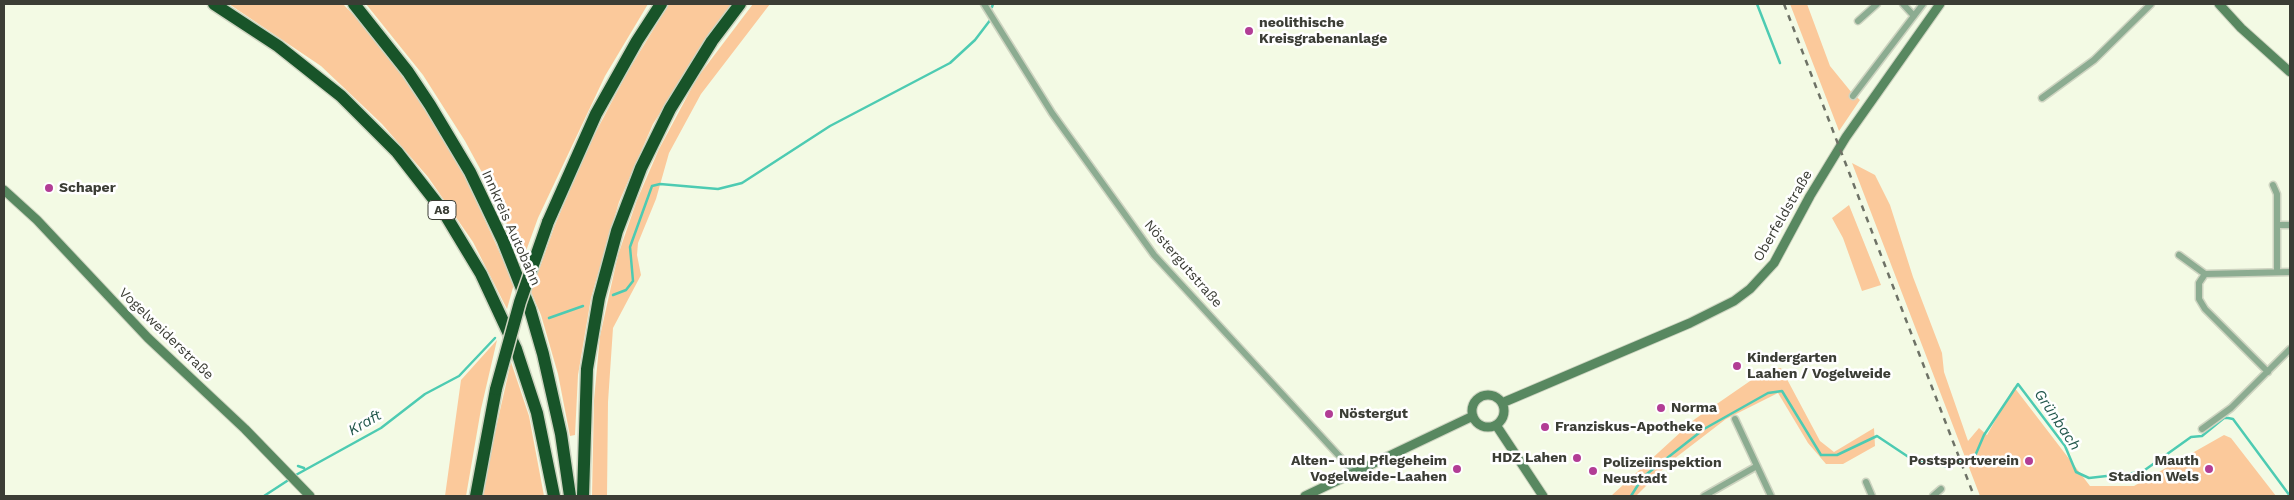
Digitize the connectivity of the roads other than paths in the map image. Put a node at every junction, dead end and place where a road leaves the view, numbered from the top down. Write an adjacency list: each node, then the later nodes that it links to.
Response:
1 (214, 4): 38 (highway, A8)
2 (354, 4): 39 (highway, Innkreis Autobahn)
3 (661, 4): 37 (highway, bridge)
4 (740, 4): 40 (highway)
5 (984, 4): 33 (street, Nöstergutstraße)
6 (1878, 4): 13 (street)
7 (1903, 4): 12 (street)
8 (1923, 4): 12 (street)
9 (1940, 4): 27 (main road, Oberfeldstraße)
10 (2151, 4): 16 (street)
11 (2219, 4): 14 (main road)
12 (1914, 16): 15 (street)
13 (1858, 22)
14 (2290, 72)
15 (1853, 96)
16 (2042, 98)
17 (2273, 185): 19 (street)
18 (4, 190): 36 (main road, Vogelweiderstraße)
19 (2278, 225): 20 (street); 22 (street)
20 (2290, 225)
21 (2179, 255): 24 (street)
22 (2277, 272): 23 (street); 24 (street)
23 (2290, 272)
24 (2205, 274): 26 (street)
25 (2290, 349): 26 (street)
26 (2268, 372): 31 (street)
27 (1502, 403): 28 (main road); 30 (main road)
28 (1473, 416): 30 (main road); 33 (main road)
29 (1736, 420): 32 (street)
30 (1496, 426): 42 (main road)
31 (2202, 429)
32 (1756, 466): 43 (street); 44 (street)
33 (1354, 472): 41 (main road)
34 (1866, 482): 45 (street)
35 (1941, 489): 46 (street)
36 (310, 496)
37 (476, 496)
38 (554, 496)
39 (570, 496)
40 (583, 496)
41 (1305, 496)
42 (1543, 496)
43 (1704, 496)
44 (1771, 496)
45 (1872, 496)
46 (1933, 496)

